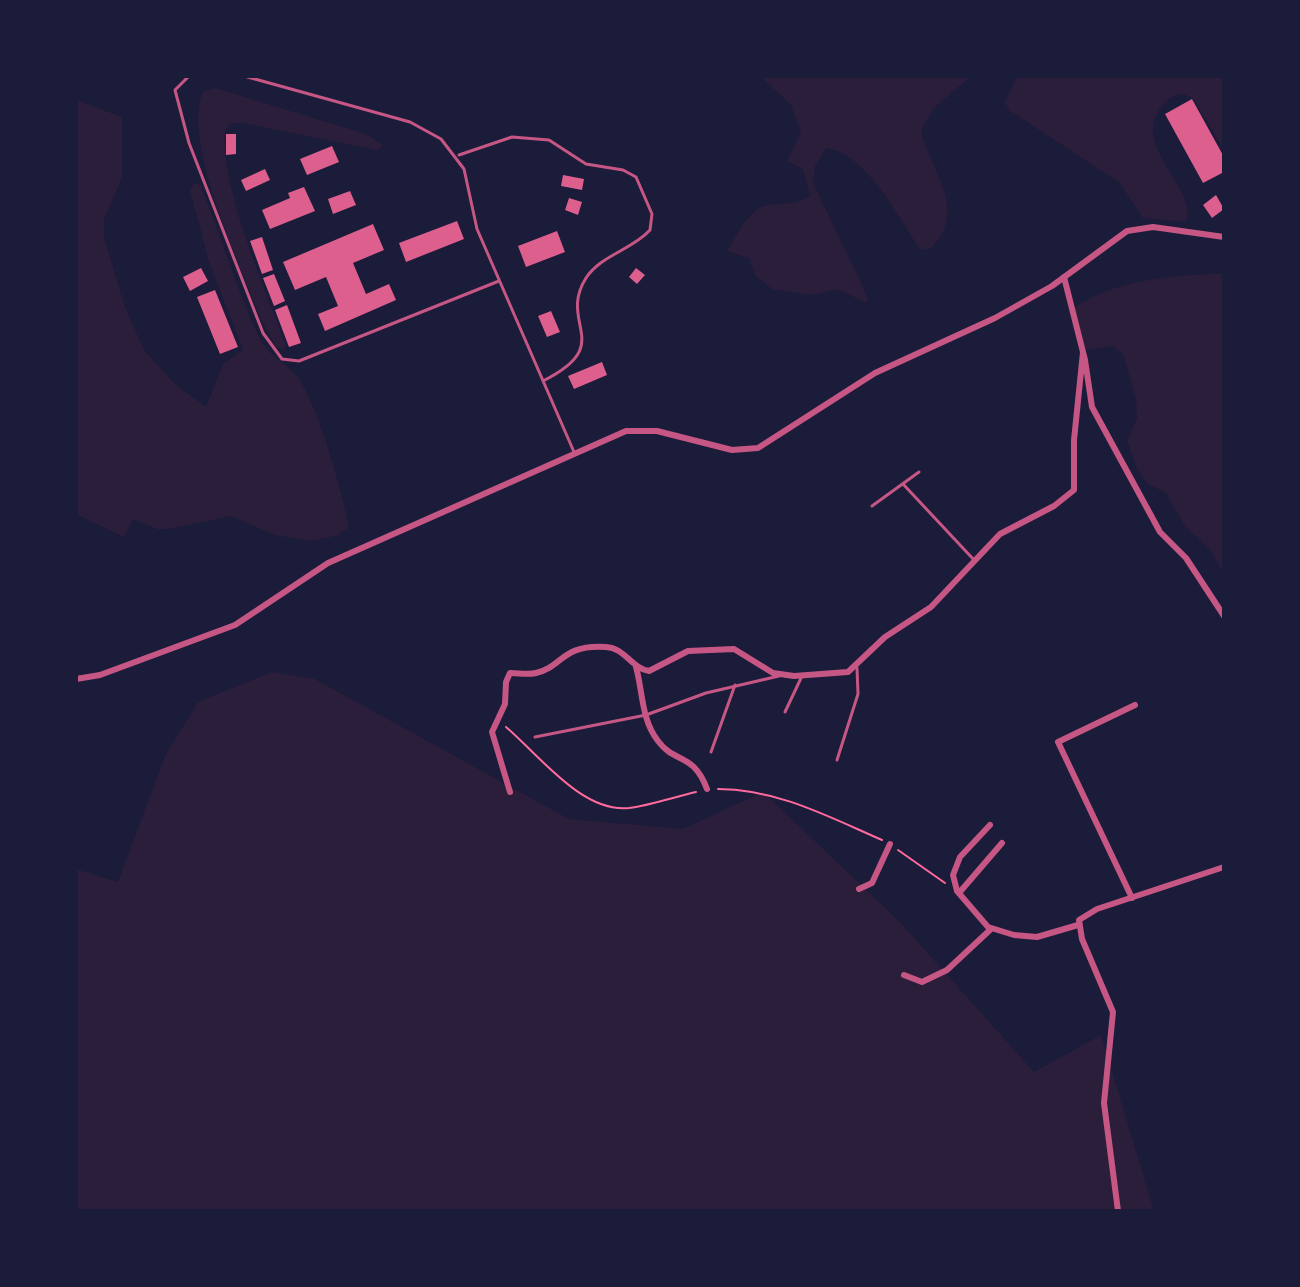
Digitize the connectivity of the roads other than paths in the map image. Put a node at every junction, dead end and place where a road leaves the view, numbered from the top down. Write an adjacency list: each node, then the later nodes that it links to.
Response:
1 (189, 76): 6 (lane)
2 (244, 76): 3 (lane)
3 (457, 155): 6 (lane); 8 (lane)
4 (1224, 237): 5 (street)
5 (1064, 277): 7 (street); 9 (street)
6 (499, 281): 8 (lane)
7 (1083, 352): 13 (street); 14 (street)
8 (543, 381): 9 (lane)
9 (574, 452): 19 (street)
10 (919, 472): 11 (lane)
11 (903, 484): 12 (lane); 13 (lane)
12 (872, 506)
13 (975, 561): 16 (street)
14 (1224, 616)
15 (636, 667): 17 (street); 23 (street); 28 (street)
16 (857, 668): 18 (street); 26 (lane)
17 (785, 675): 18 (street); 20 (lane)
18 (802, 676): 22 (lane)
19 (76, 679)
20 (735, 685): 23 (lane); 25 (lane)
21 (1135, 705): 35 (street)
22 (785, 712)
23 (646, 715): 24 (lane); 27 (street)
24 (535, 737)
25 (711, 752)
26 (837, 760)
27 (707, 789)
28 (510, 792)
29 (990, 825): 34 (street)
30 (1002, 843): 34 (street)
31 (890, 844): 33 (street)
32 (1224, 867): 35 (street)
33 (859, 889)
34 (959, 893): 37 (street)
35 (1132, 898): 36 (street)
36 (1078, 925): 37 (street); 39 (street)
37 (991, 929): 38 (street)
38 (904, 975)
39 (1118, 1211)

